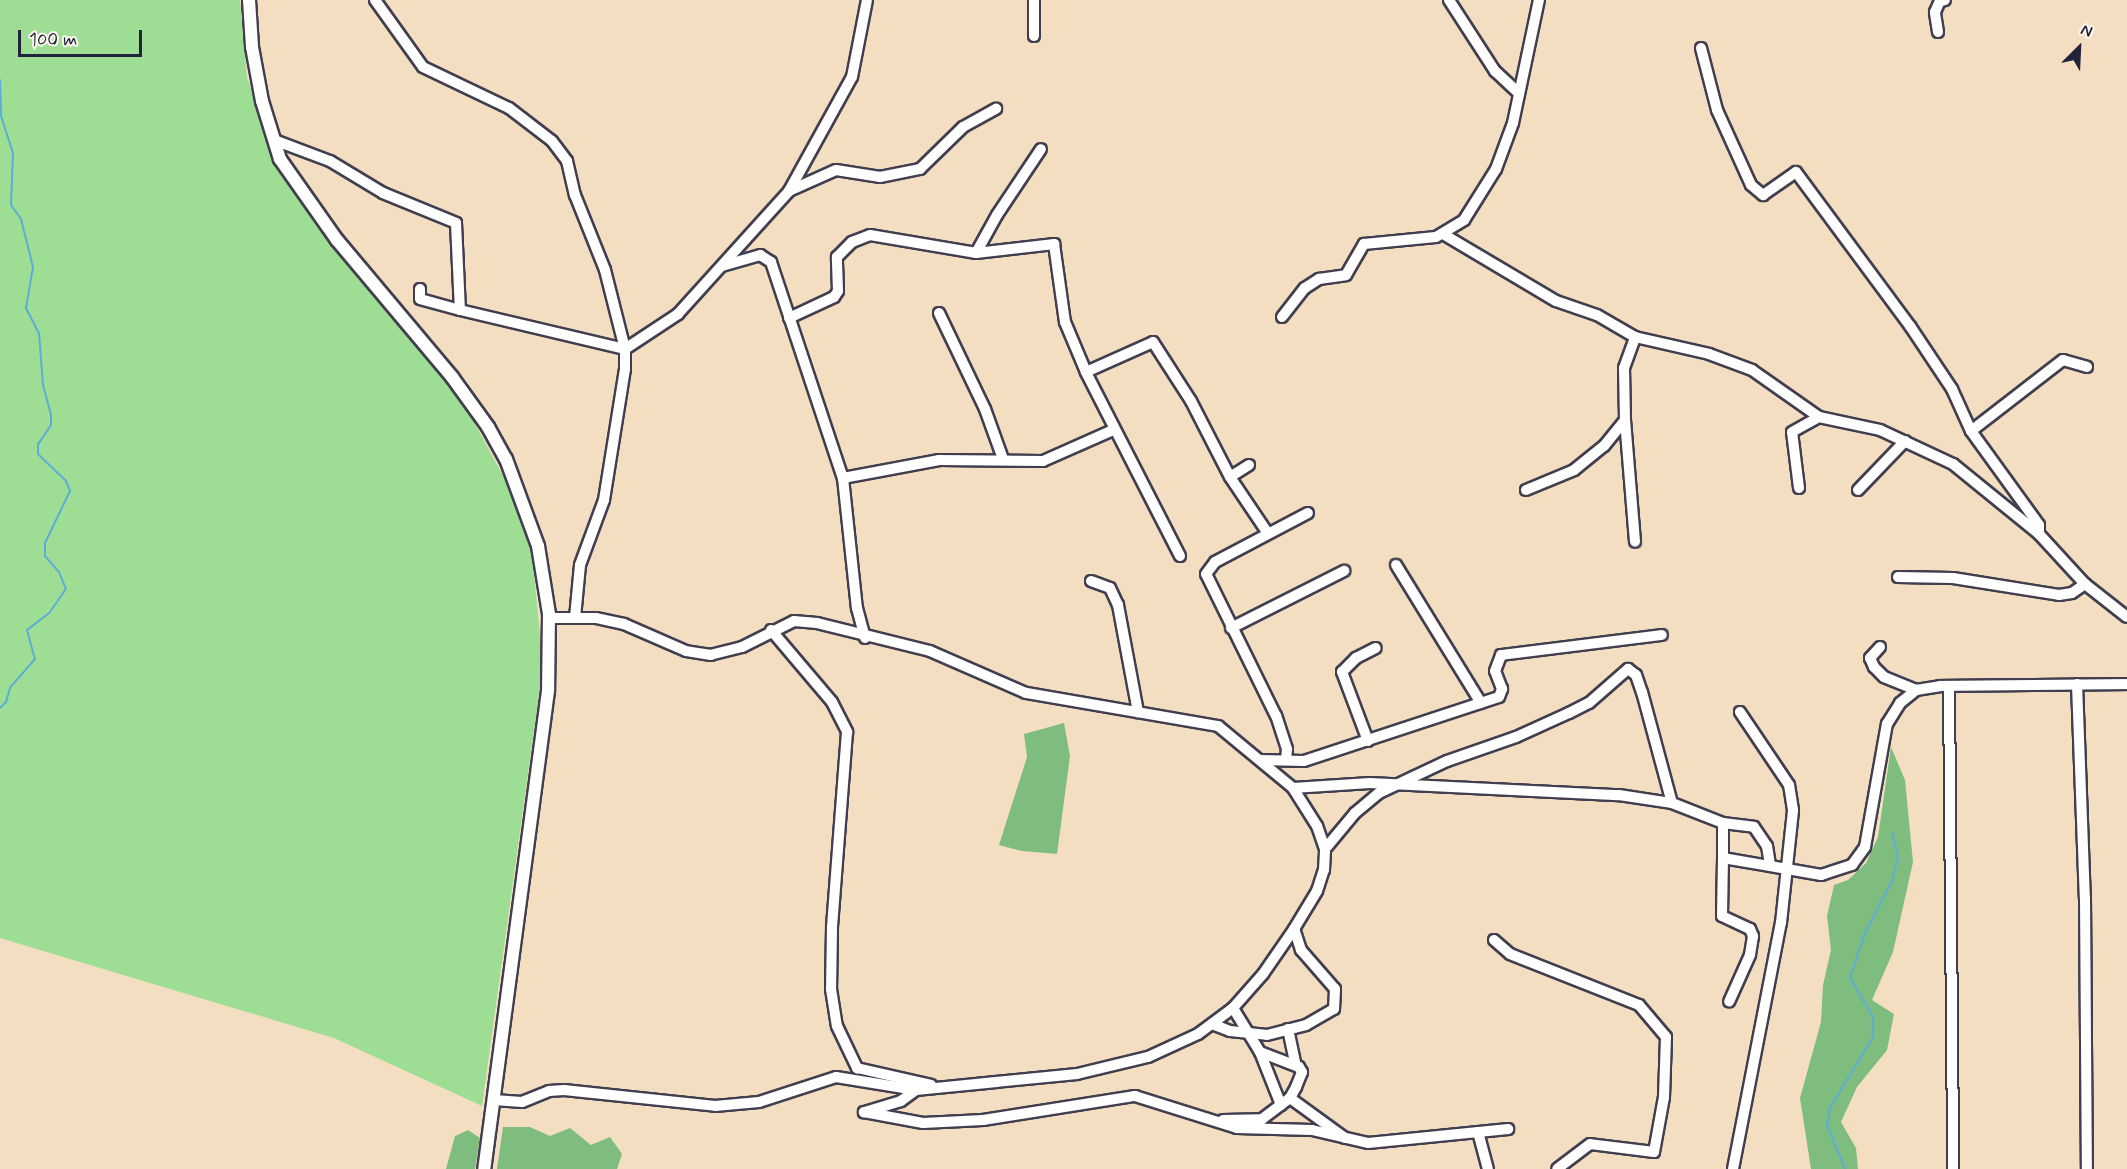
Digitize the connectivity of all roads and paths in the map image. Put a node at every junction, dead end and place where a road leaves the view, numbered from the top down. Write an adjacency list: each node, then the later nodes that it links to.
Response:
1 (249, 0): 13 (street)
2 (375, 0): 25 (street)
3 (867, 0): 15 (street)
4 (1034, 0): 9 (street)
5 (1449, 0): 11 (street)
6 (1539, 0): 11 (street)
7 (1945, 0): 8 (street)
8 (1938, 32)
9 (1034, 36)
10 (1701, 48): 31 (street)
11 (1519, 93): 16 (street)
12 (996, 109): 15 (street)
13 (274, 140): 20 (street); 51 (street)
14 (1041, 150): 17 (street)
15 (789, 191): 18 (street)
16 (1443, 234): 22 (street); 24 (street)
17 (976, 253): 23 (street); 27 (street)
18 (722, 266): 23 (street); 25 (street)
19 (420, 289): 20 (street)
20 (460, 310): 25 (street)
21 (939, 313): 33 (street)
22 (1282, 317)
23 (789, 318): 36 (street)
24 (1635, 337): 28 (street); 29 (street)
25 (625, 349): 52 (street)
26 (2087, 367): 31 (street)
27 (1086, 372): 30 (street); 35 (street)
28 (1819, 417): 32 (street); 37 (street)
29 (1625, 420): 38 (street); 43 (street)
30 (1113, 430): 33 (street); 44 (street)
31 (1971, 431): 42 (street)
32 (1905, 441): 39 (street); 42 (street)
33 (1003, 459): 36 (street)
34 (1249, 465): 35 (street)
35 (1230, 477): 41 (street)
36 (843, 478): 56 (street)
37 (1799, 488)
38 (1526, 490)
39 (1858, 490)
40 (1308, 513): 41 (street)
41 (1267, 532): 53 (street)
42 (2039, 534): 49 (street)
43 (1635, 542)
44 (1180, 556)
45 (1396, 566): 63 (street)
46 (1344, 571): 53 (street)
47 (1898, 578): 49 (street)
48 (1091, 581): 64 (street)
49 (2085, 584): 50 (street)
50 (2127, 617)
51 (550, 618): 52 (street); 89 (street)
52 (575, 618): 54 (street)
53 (1231, 628): 68 (street)
54 (771, 630): 56 (street); 86 (street)
55 (1662, 635): 63 (street)
56 (864, 638): 64 (street)
57 (1880, 647): 62 (street)
58 (1376, 648): 66 (street)
59 (2078, 684): 60 (street); 61 (street); 100 (street)
60 (2127, 684)
61 (1949, 686): 62 (street); 99 (street)
62 (1916, 690): 76 (street)
63 (1481, 703): 66 (street)
64 (1138, 712): 67 (street)
65 (1740, 712): 76 (street)
66 (1368, 741): 68 (street)
67 (1260, 760): 68 (street); 70 (street)
68 (1286, 760)
69 (1394, 784): 70 (street); 71 (street); 71 (street); 73 (street)
70 (1293, 788): 73 (street)
71 (1672, 803): 72 (street)
72 (1723, 823): 74 (street); 75 (street)
73 (1325, 849): 77 (street)
74 (1723, 858): 75 (street); 79 (street)
75 (1770, 866): 76 (street)
76 (1790, 870): 98 (street)
77 (1294, 929): 80 (street); 82 (street)
78 (1494, 940): 97 (street)
79 (1729, 1002)
80 (1233, 1008): 81 (street); 83 (street)
81 (1212, 1024): 83 (street); 86 (street)
82 (1288, 1029): 83 (street); 85 (street)
83 (1251, 1035): 84 (street)
84 (1260, 1052): 85 (street); 90 (street)
85 (1295, 1063): 88 (street)
86 (939, 1087): 87 (street)
87 (916, 1090): 89 (street); 91 (street)
88 (1290, 1098): 90 (street); 94 (street)
89 (494, 1100): 95 (street)
90 (1281, 1106): 91 (street)
91 (1211, 1120): 94 (street)
92 (1508, 1129): 93 (street)
93 (1478, 1132): 94 (street); 96 (street)
94 (1347, 1139)
95 (484, 1169)
96 (1488, 1169)
97 (1557, 1169)
98 (1733, 1169)
99 (1953, 1169)
100 (2087, 1169)

